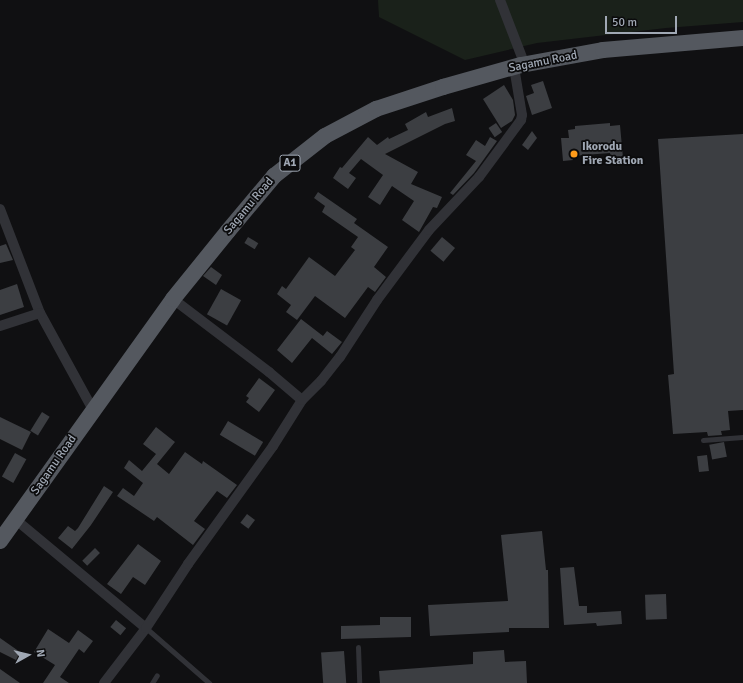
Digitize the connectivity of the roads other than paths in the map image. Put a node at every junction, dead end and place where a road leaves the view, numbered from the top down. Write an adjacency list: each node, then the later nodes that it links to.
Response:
1 (500, 0): 3 (street)
2 (743, 38): 3 (highway, Sagamu Road / A1)
3 (520, 66): 5 (highway, Sagamu Road / A1); 8 (street)
4 (0, 209): 6 (street)
5 (174, 299): 8 (street); 9 (highway, Sagamu Road / A1)
6 (40, 313): 7 (street); 9 (street)
7 (0, 326)
8 (302, 400): 14 (street)
9 (93, 410): 12 (highway, Sagamu Road / A1)
10 (743, 437): 11 (lane)
11 (703, 440)
12 (15, 519): 13 (highway, Sagamu Road / A1); 14 (street)
13 (0, 541)
14 (146, 628): 17 (street); 19 (lane)
15 (358, 647): 20 (lane)
16 (158, 675): 18 (lane)
17 (104, 683)
18 (152, 683)
19 (210, 683)
20 (359, 683)

